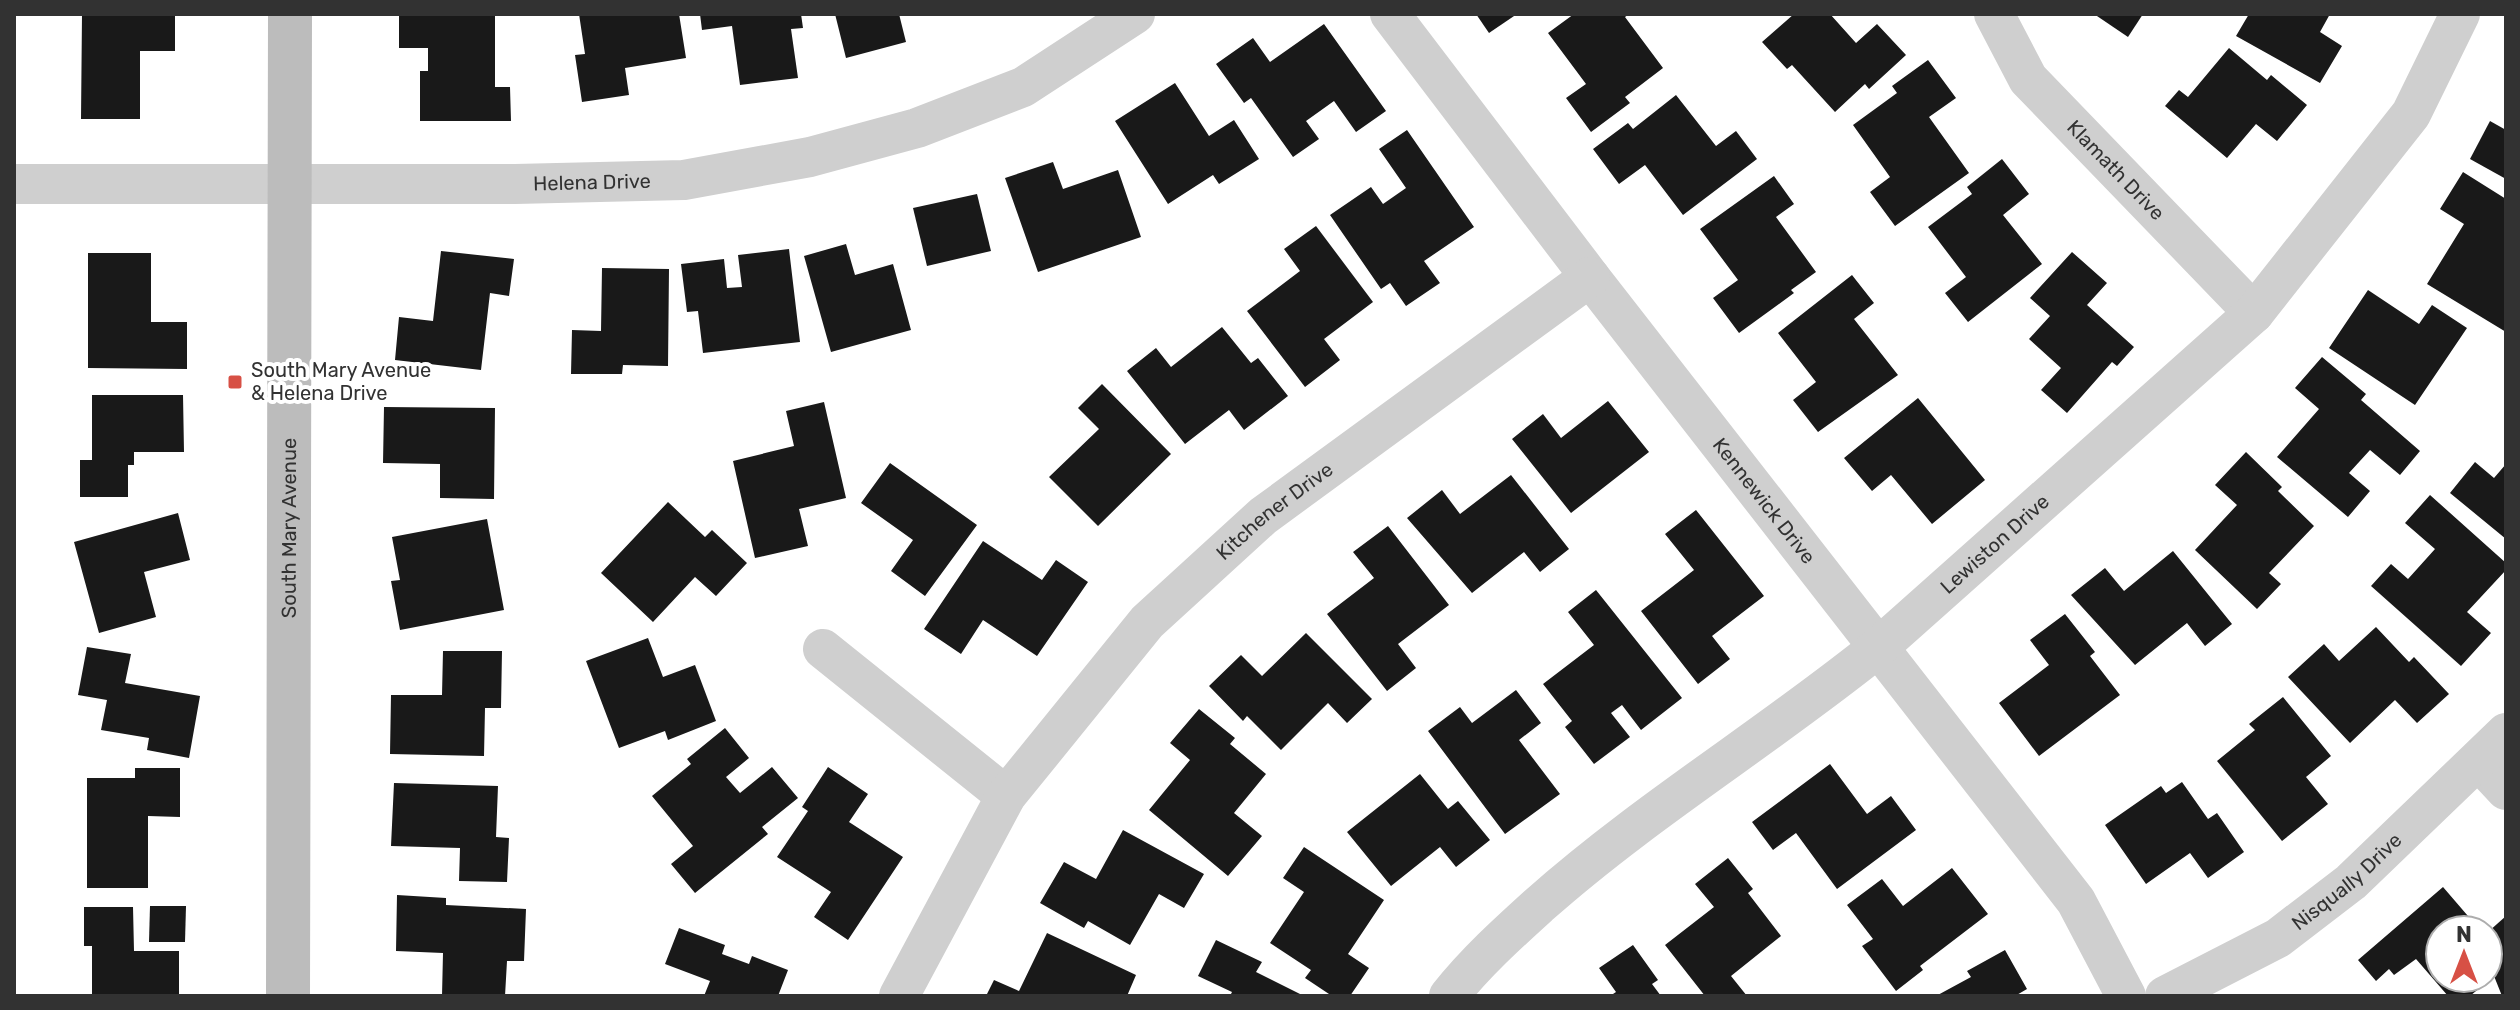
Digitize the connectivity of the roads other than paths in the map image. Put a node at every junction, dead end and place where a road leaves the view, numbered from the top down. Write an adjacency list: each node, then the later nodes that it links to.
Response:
1 (290, 14): 6 (main road, South Mary Avenue)
2 (1135, 14): 6 (street, Helena Drive)
3 (1390, 14): 8 (street, Kennewick Drive)
4 (1994, 14): 9 (street, Klamath Drive)
5 (2460, 14): 9 (street, Lewiston Drive)
6 (290, 183): 7 (street, Helena Drive); 15 (main road, South Mary Avenue)
7 (14, 184)
8 (1590, 277): 10 (street, Kennewick Drive); 14 (street, Kitchener Drive)
9 (2254, 313): 10 (street, Lewiston Drive)
10 (1880, 646): 17 (street, Lewiston Drive); 18 (street, Kennewick Drive)
11 (823, 649): 14 (street)
12 (2493, 747): 13 (street); 19 (street, Nisqually Drive)
13 (2506, 790)
14 (1006, 796): 16 (street, Kitchener Drive)
15 (288, 996)
16 (899, 996)
17 (1449, 996)
18 (2126, 996)
19 (2165, 996)

